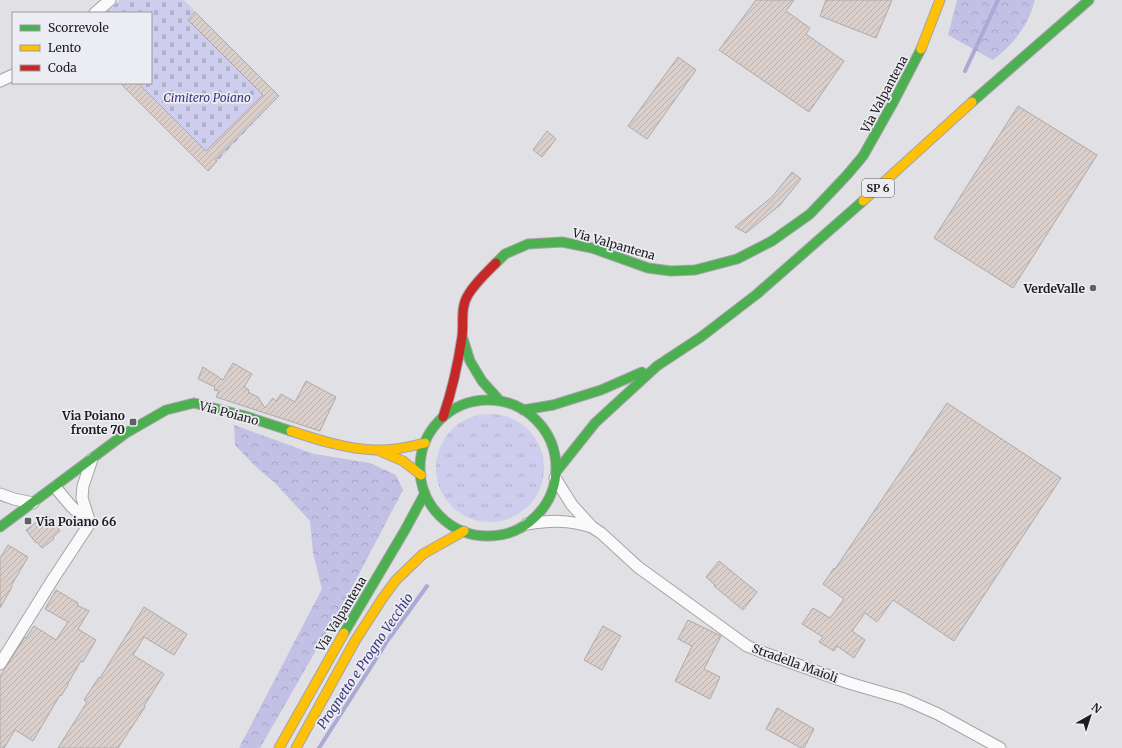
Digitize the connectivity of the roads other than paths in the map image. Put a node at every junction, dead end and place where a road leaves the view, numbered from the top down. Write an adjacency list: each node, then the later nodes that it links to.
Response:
1 (110, 0): 4 (street)
2 (940, 0): 7 (main road, Via Valpantena)
3 (1089, 0): 8 (main road, SP 6)
4 (96, 12)
5 (12, 75): 6 (street)
6 (0, 81)
7 (462, 335): 9 (main road, Via Valpantena); 11 (main road, Via Valpantena)
8 (657, 366): 10 (main road); 16 (main road, Via Valpantena)
9 (500, 401): 10 (main road, Via Valpantena); 11 (main road, Via Valpantena)
10 (523, 410): 16 (main road, Via Valpantena)
11 (443, 417): 12 (main road, Via Valpantena)
12 (425, 443): 13 (main road, Via Poiano); 15 (main road, Via Valpantena)
13 (377, 450): 14 (main road, Via Poiano); 15 (main road, Via Poiano)
14 (92, 459): 17 (main road, Via Poiano); 21 (street)
15 (421, 475): 18 (main road, Via Valpantena)
16 (556, 475): 22 (main road, Via Valpantena); 24 (street, Stradella Maioli)
17 (55, 487): 20 (main road, Via Poiano); 21 (street)
18 (425, 493): 25 (main road, Via Valpantena); 27 (main road, Via Valpantena)
19 (0, 494): 20 (street)
20 (33, 503): 23 (main road, Via Poiano)
21 (90, 523): 26 (street)
22 (527, 524): 24 (street, Stradella Maioli); 25 (main road, Via Valpantena)
23 (0, 525)
24 (592, 527): 29 (street, Stradella Maioli)
25 (464, 531): 28 (main road)
26 (0, 664)
27 (280, 748)
28 (296, 748)
29 (1000, 748)

